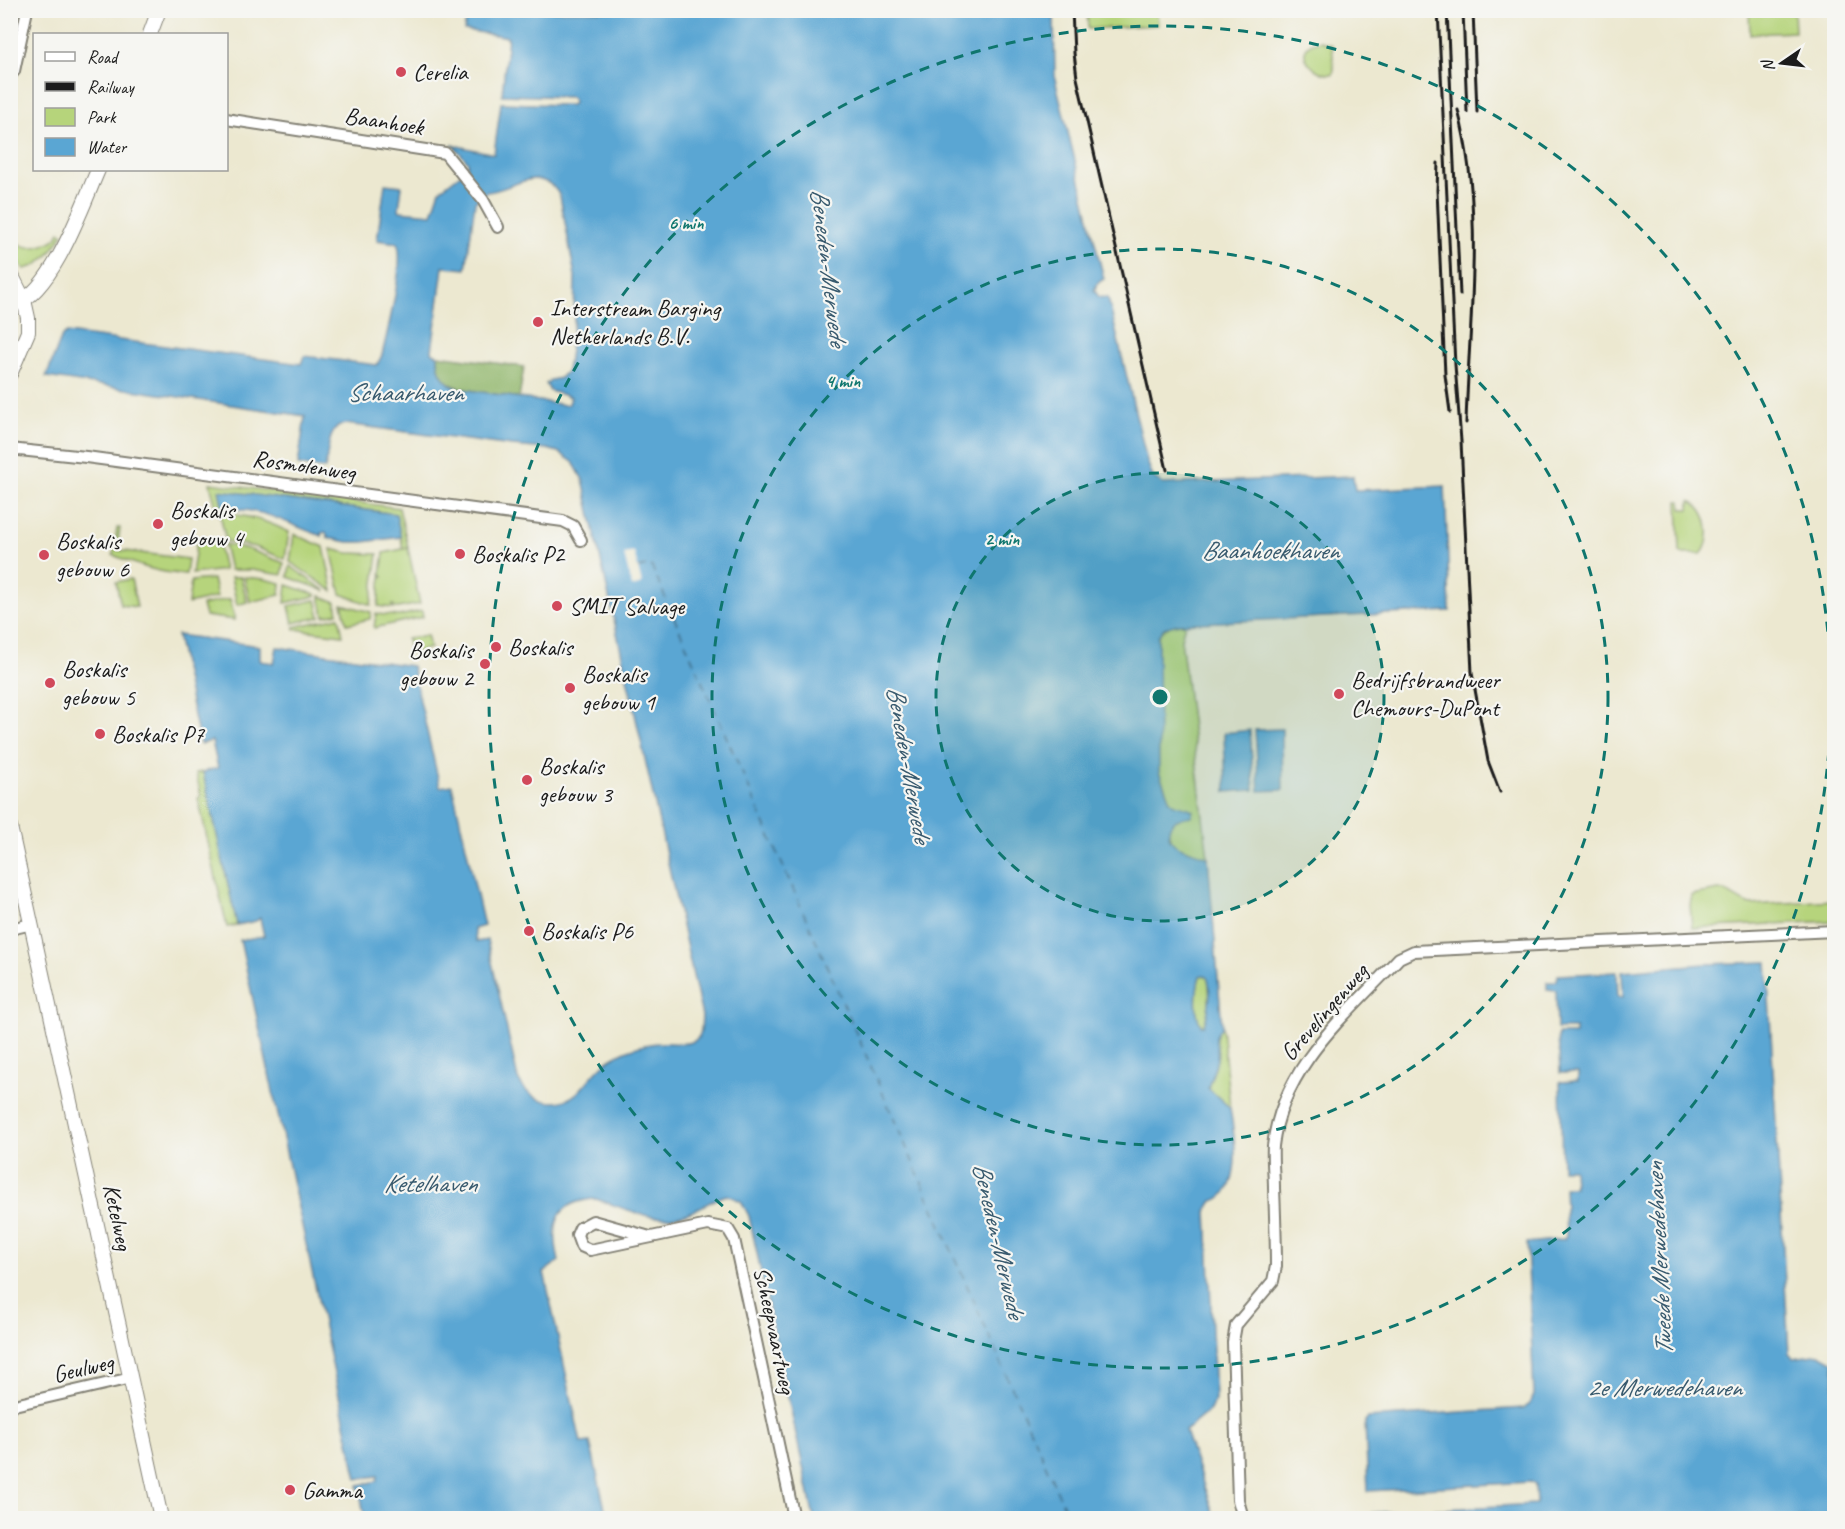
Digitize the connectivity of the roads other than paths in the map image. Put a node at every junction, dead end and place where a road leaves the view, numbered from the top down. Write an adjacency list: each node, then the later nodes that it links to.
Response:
1 (27, 10): 4 (street)
2 (159, 10): 3 (street)
3 (150, 33)
4 (10, 75)
5 (228, 119): 7 (street, Baanhoek)
6 (98, 171): 9 (street)
7 (498, 227)
8 (10, 272): 9 (street)
9 (15, 299): 10 (street)
10 (10, 374)
11 (11, 449): 12 (street, Rosmolenweg)
12 (581, 540)
13 (10, 827): 14 (street, Ketelweg)
14 (32, 924): 15 (street); 18 (street, Ketelweg)
15 (10, 929)
16 (1834, 931): 22 (street, Grevelingenweg)
17 (650, 1237): 17 (street, Scheepvaartweg); 21 (street, Scheepvaartweg)
18 (131, 1378): 19 (street, Geulweg); 20 (street, Ketelweg)
19 (10, 1406)
20 (160, 1518)
21 (794, 1518)
22 (1243, 1518)

